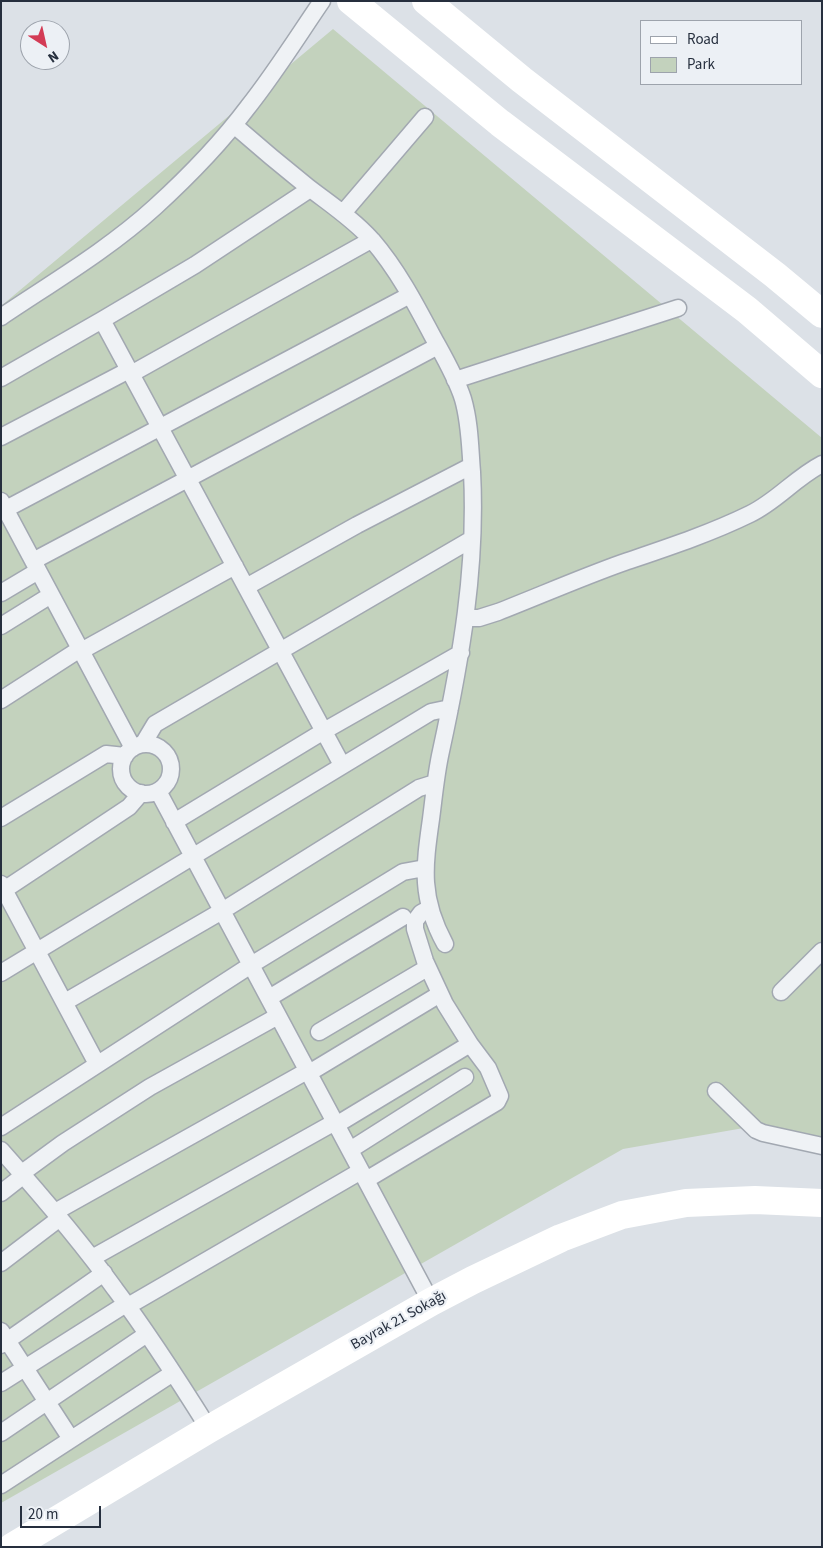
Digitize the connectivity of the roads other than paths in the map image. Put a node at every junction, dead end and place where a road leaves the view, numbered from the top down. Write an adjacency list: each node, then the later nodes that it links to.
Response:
1 (322, 1): 5 (lane)
2 (352, 1): 16 (main road)
3 (426, 1): 11 (main road)
4 (424, 117): 7 (lane)
5 (234, 125): 6 (lane); 12 (lane)
6 (310, 189): 7 (lane); 13 (lane)
7 (343, 213): 8 (lane)
8 (372, 240): 9 (lane); 15 (lane)
9 (410, 295): 14 (lane); 19 (lane)
10 (678, 308): 18 (lane)
11 (822, 314)
12 (1, 317)
13 (102, 320): 15 (lane); 17 (lane)
14 (438, 346): 18 (lane); 23 (lane)
15 (130, 372): 19 (lane); 20 (lane)
16 (822, 374)
17 (1, 378)
18 (455, 380): 22 (lane)
19 (160, 428): 23 (lane); 24 (lane)
20 (1, 437)
21 (822, 464): 31 (lane)
22 (471, 466): 25 (lane); 28 (lane)
23 (188, 479): 26 (lane); 27 (lane)
24 (3, 505): 26 (lane)
25 (472, 539): 31 (lane); 34 (lane)
26 (36, 566): 29 (lane); 30 (lane)
27 (235, 566): 28 (lane); 33 (lane)
28 (246, 586): 34 (lane)
29 (1, 593)
30 (51, 595): 32 (lane); 33 (lane)
31 (466, 618): 35 (lane)
32 (1, 626)
33 (81, 650): 36 (lane); 39 (lane)
34 (280, 651): 38 (lane); 39 (lane)
35 (461, 653): 37 (lane); 38 (lane)
36 (1, 700)
37 (450, 708): 40 (lane); 41 (lane)
38 (324, 732): 40 (lane); 45 (lane)
39 (134, 749): 42 (lane); 43 (lane); 44 (lane)
40 (342, 765): 46 (lane)
41 (435, 783): 47 (lane); 50 (lane)
42 (158, 791): 43 (lane); 45 (lane)
43 (141, 793): 48 (lane)
44 (1, 818)
45 (174, 822): 46 (lane)
46 (192, 856): 50 (lane); 53 (lane)
47 (425, 868): 49 (lane); 55 (lane)
48 (2, 888): 53 (lane)
49 (430, 908): 52 (lane); 56 (lane)
50 (222, 911): 55 (lane); 61 (lane)
51 (403, 917): 60 (lane)
52 (445, 944)
53 (38, 950): 57 (lane); 61 (lane)
54 (822, 951): 58 (lane)
55 (251, 964): 60 (lane); 65 (lane)
56 (427, 968): 59 (lane); 63 (lane)
57 (1, 973)
58 (781, 992)
59 (440, 994): 64 (lane); 66 (lane)
60 (268, 998): 62 (lane)
61 (65, 1002): 65 (lane)
62 (278, 1016): 66 (lane); 74 (lane)
63 (319, 1032)
64 (470, 1044): 69 (lane); 75 (lane)
65 (97, 1064): 70 (lane)
66 (308, 1072): 69 (lane); 78 (lane)
67 (466, 1077): 73 (lane)
68 (716, 1091): 71 (lane)
69 (336, 1124): 73 (lane); 79 (lane)
70 (1, 1127)
71 (822, 1146)
72 (1, 1150): 74 (lane)
73 (350, 1150): 75 (lane)
74 (23, 1174): 76 (lane); 78 (lane)
75 (364, 1176): 82 (lane); 83 (lane)
76 (1, 1192)
77 (822, 1203): 82 (main road, Bayrak 21 Sokağı)
78 (58, 1215): 79 (lane); 80 (lane)
79 (92, 1258): 81 (lane)
80 (1, 1263)
81 (104, 1273): 83 (lane); 85 (lane)
82 (431, 1302): 90 (main road, Bayrak 21 Sokağı)
83 (127, 1305): 84 (lane); 86 (lane)
84 (147, 1334): 87 (lane); 89 (lane)
85 (3, 1339): 86 (lane)
86 (25, 1368): 88 (lane); 89 (lane)
87 (173, 1373): 90 (lane); 92 (lane)
88 (1, 1383)
89 (47, 1402): 91 (lane); 92 (lane)
90 (209, 1429): 94 (main road, Bayrak 21 Sokağı)
91 (1, 1433)
92 (71, 1439): 93 (lane)
93 (1, 1485)
94 (12, 1547)

